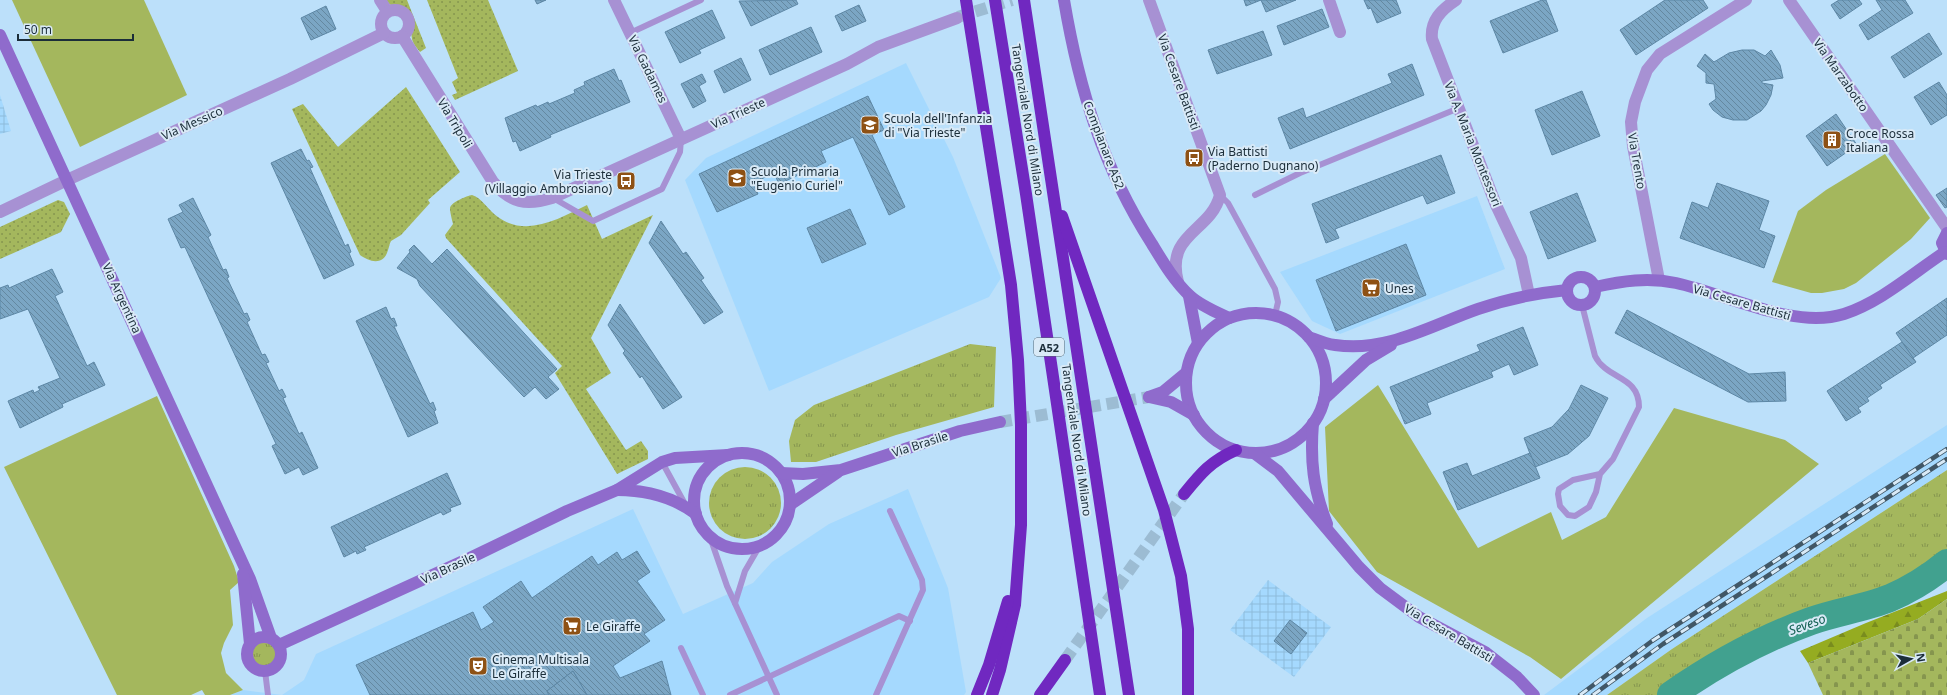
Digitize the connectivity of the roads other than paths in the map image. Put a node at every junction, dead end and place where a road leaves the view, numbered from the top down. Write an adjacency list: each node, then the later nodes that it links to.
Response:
1 (380, 0): 13 (street)
2 (614, 0): 17 (street, Via Gadames)
3 (701, 0): 17 (lane)
4 (966, 0): 65 (highway, A52)
5 (995, 0): 82 (highway, Tangenziale Nord di Milano / A52)
6 (1024, 0): 23 (highway, Tangenziale Nord di Milano / A52)
7 (1064, 0): 33 (street, Complanare A52)
8 (1149, 0): 24 (street, Via Cesare Battisti)
9 (1329, 0): 15 (street)
10 (1456, 0): 20 (street, Via A. Maria Montessori)
11 (1746, 0): 32 (street, Via Trento)
12 (1789, 0): 29 (street, Via Marzabotto)
13 (387, 11): 16 (street); 19 (street)
14 (957, 18): 21 (street, Via Trieste)
15 (1340, 32)
16 (384, 33): 19 (street); 22 (street, Via Messico)
17 (630, 33): 21 (street, Via Gadames)
18 (0, 35): 22 (street, Via Argentina)
19 (402, 36): 27 (street, Via Tripoli)
20 (1459, 108): 25 (lane); 36 (street, Via A. Maria Montessori)
21 (681, 139): 26 (street, Via Trieste); 26 (lane)
22 (67, 180): 28 (street, Via Messico); 64 (street, Via Argentina)
23 (1052, 188): 83 (highway, Tangenziale Nord di Milano / A52); 84 (highway)
24 (1220, 195): 33 (street); 39 (lane, Via Cesare Battisti)
25 (1255, 195)
26 (552, 198): 27 (street, Via Trieste)
27 (518, 201)
28 (0, 212)
29 (1947, 228)
30 (1947, 233): 31 (street, Via Cesare Battisti)
31 (1946, 253): 32 (street, Via Cesare Battisti)
32 (1659, 280): 34 (street, Via Cesare Battisti)
33 (1178, 282): 37 (street, Complanare A52)
34 (1595, 287): 35 (street); 38 (street)
35 (1567, 290): 36 (street); 38 (street)
36 (1529, 295): 42 (street)
37 (1189, 296): 40 (street, Complanare A52); 43 (street, Complanare A52)
38 (1582, 305): 55 (lane)
39 (1275, 315): 40 (street); 41 (street)
40 (1229, 318): 43 (street)
41 (1309, 337): 42 (street); 45 (street)
42 (1401, 339): 45 (street)
43 (1198, 343): 44 (street)
44 (1186, 372): 46 (street); 46 (street)
45 (1324, 399): 48 (street)
46 (1194, 415): 49 (street)
47 (1000, 422): 53 (street, Via Brasile)
48 (1313, 423): 50 (street); 61 (street, Via Cesare Battisti)
49 (1236, 450): 50 (street); 57 (highway)
50 (1254, 453): 61 (street, Via Cesare Battisti)
51 (728, 455): 52 (street, Via Brasile); 54 (street); 59 (street)
52 (662, 462): 56 (street, Via Brasile); 59 (lane)
53 (841, 470): 54 (street, Via Brasile); 58 (street, Via Brasile)
54 (782, 473): 58 (street)
55 (1600, 474): 55 (lane)
56 (617, 490): 59 (street, Via Brasile); 68 (street, Via Brasile)
57 (1184, 494)
58 (791, 504): 63 (street)
59 (691, 510): 62 (street)
60 (890, 511): 67 (lane)
61 (1332, 536): 85 (street, Via Cesare Battisti)
62 (710, 537): 63 (street); 66 (lane)
63 (760, 547): 66 (lane)
64 (242, 562): 68 (street, Via Argentina); 69 (street, Via Argentina)
65 (1018, 565): 79 (highway); 80 (highway)
66 (735, 604): 73 (lane)
67 (910, 621): 73 (lane); 78 (lane)
68 (275, 642): 69 (street); 72 (street)
69 (250, 644): 72 (street)
70 (681, 648): 75 (lane)
71 (1065, 660): 81 (highway)
72 (265, 671): 74 (lane)
73 (768, 677): 76 (lane); 77 (lane)
74 (268, 695)
75 (703, 695)
76 (730, 695)
77 (777, 695)
78 (876, 695)
79 (977, 695)
80 (992, 695)
81 (1040, 695)
82 (1100, 695)
83 (1129, 695)
84 (1188, 695)
85 (1534, 695)

